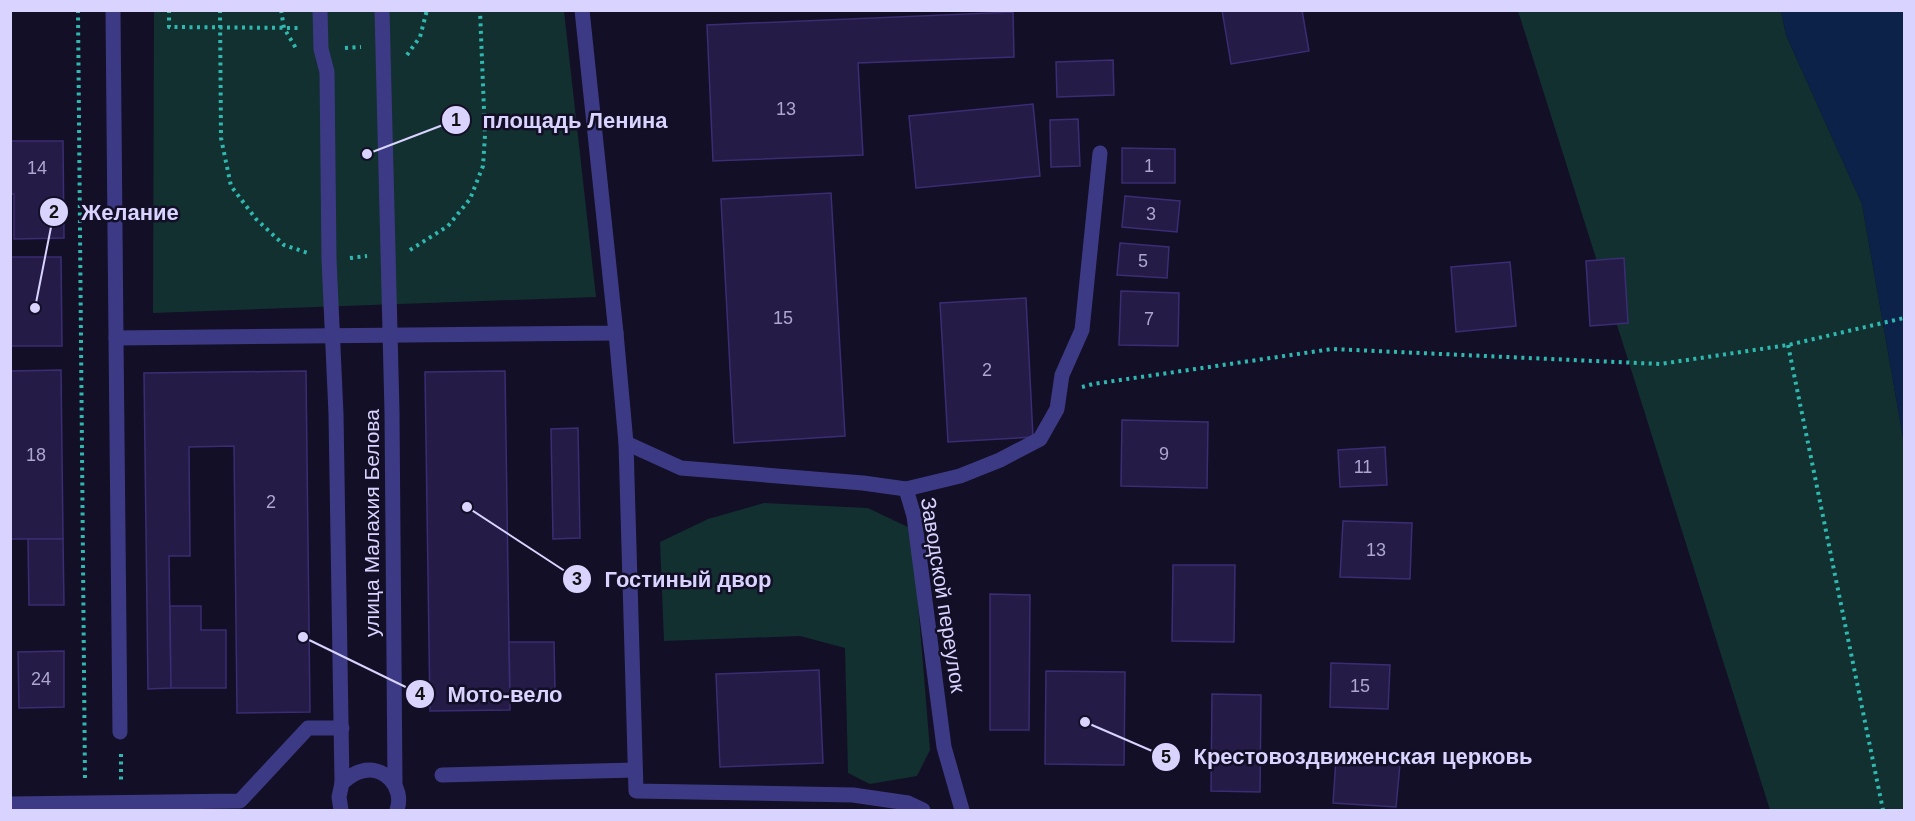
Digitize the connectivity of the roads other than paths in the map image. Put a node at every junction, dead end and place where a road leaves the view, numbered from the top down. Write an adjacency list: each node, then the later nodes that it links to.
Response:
1 (113, 10): 9 (street)
2 (320, 10): 8 (street, улица Малахия Белова)
3 (382, 10): 7 (street, улица Малахия Белова)
4 (582, 10): 6 (street)
5 (1100, 153): 11 (street)
6 (616, 333): 7 (street); 10 (street)
7 (390, 334): 8 (street); 17 (street, улица Малахия Белова)
8 (332, 337): 9 (street); 12 (street, улица Малахия Белова)
9 (117, 338): 13 (street)
10 (626, 443): 11 (street, Заводской переулок); 14 (street)
11 (906, 489): 23 (street, Заводской переулок)
12 (342, 728): 16 (street, улица Малахия Белова); 19 (street)
13 (120, 732)
14 (635, 770): 15 (street); 22 (street)
15 (442, 775)
16 (342, 783): 17 (street); 20 (street, улица Малахия Белова)
17 (395, 784): 21 (street, улица Малахия Белова)
18 (10, 804): 19 (street)
19 (245, 806)
20 (341, 810)
21 (397, 810)
22 (923, 810)
23 (962, 810)

